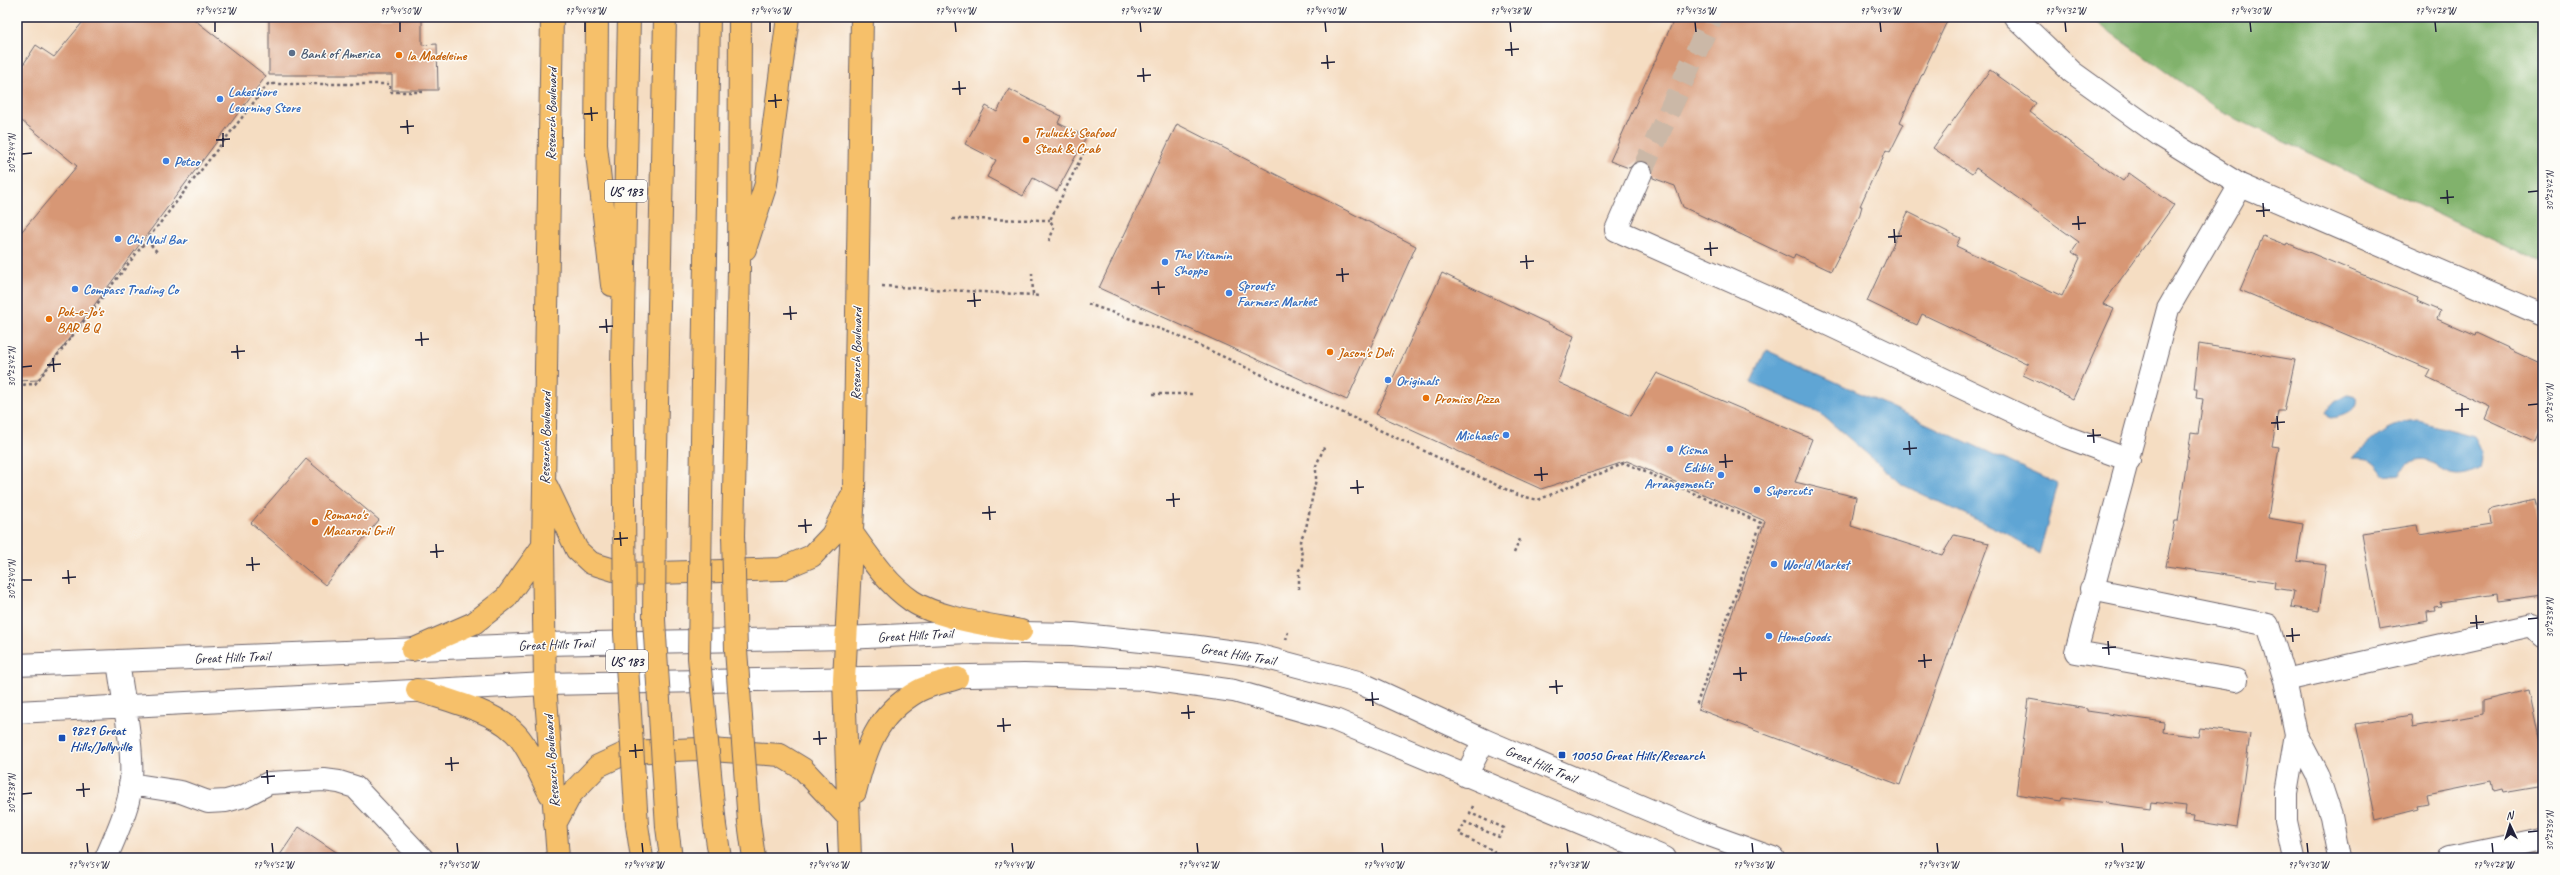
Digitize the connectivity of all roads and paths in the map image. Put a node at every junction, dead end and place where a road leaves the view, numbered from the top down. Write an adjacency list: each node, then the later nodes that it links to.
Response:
1 (552, 17): 32 (main road, Research Boulevard)
2 (597, 17): 26 (main road)
3 (629, 17): 26 (main road, US 183)
4 (665, 17): 69 (main road, bridge)
5 (709, 17): 70 (main road, bridge)
6 (740, 17): 19 (main road)
7 (788, 17): 19 (main road)
8 (862, 17): 33 (main road, Research Boulevard)
9 (2016, 17): 13 (street)
10 (423, 92): 16 (path)
11 (1084, 152): 15 (path)
12 (1641, 173): 31 (street)
13 (2240, 185): 25 (street); 31 (street)
14 (952, 219): 15 (path)
15 (1050, 220): 17 (path)
16 (147, 240): 18 (path); 27 (path)
17 (1049, 241)
18 (158, 253)
19 (738, 269): 71 (main road, bridge)
20 (1032, 272): 22 (path)
21 (882, 286): 22 (path)
22 (1033, 295): 23 (path)
23 (1038, 296)
24 (1088, 304): 53 (path)
25 (2543, 315)
26 (622, 365): 68 (main road, US 183, bridge)
27 (17, 385)
28 (1153, 394): 29 (path)
29 (1195, 394)
30 (1325, 445): 38 (path)
31 (2129, 460): 39 (street)
32 (544, 481): 33 (main road); 36 (main road, Research Boulevard)
33 (854, 491): 34 (main road, Research Boulevard)
34 (852, 533): 40 (main road); 42 (main road, Research Boulevard)
35 (1521, 537): 37 (path)
36 (543, 546): 43 (main road, Research Boulevard); 44 (main road)
37 (1514, 553)
38 (1299, 589)
39 (2091, 589): 49 (street); 50 (street)
40 (1021, 631): 42 (street, Great Hills Trail); 57 (street, Great Hills Trail)
41 (2543, 636): 50 (street)
42 (846, 638): 43 (street, Great Hills Trail); 48 (main road, Research Boulevard)
43 (545, 644): 44 (street, Great Hills Trail); 51 (main road, Research Boulevard)
44 (412, 650): 45 (street, Great Hills Trail)
45 (118, 661): 46 (street, Great Hills Trail); 54 (street)
46 (17, 665)
47 (957, 678): 48 (street); 58 (street); 62 (main road)
48 (844, 680): 51 (street); 62 (main road, Research Boulevard)
49 (2236, 680)
50 (2285, 680): 56 (street)
51 (545, 684): 52 (street); 60 (main road, Research Boulevard)
52 (417, 690): 54 (street); 60 (main road)
53 (1696, 706)
54 (124, 707): 55 (street); 59 (street)
55 (17, 712)
56 (2296, 734): 76 (street); 77 (street)
57 (1484, 740): 58 (street); 75 (street, Great Hills Trail)
58 (1466, 776): 74 (street)
59 (130, 784): 65 (street); 66 (street)
60 (554, 801): 63 (main road, Research Boulevard)
61 (1473, 806): 73 (path)
62 (848, 817): 63 (main road); 72 (main road, Research Boulevard)
63 (556, 824): 67 (main road, Research Boulevard)
64 (2543, 839): 78 (street)
65 (106, 858)
66 (422, 858)
67 (558, 858)
68 (642, 858)
69 (671, 858)
70 (720, 858)
71 (754, 858)
72 (850, 858)
73 (1495, 858)
74 (1665, 858)
75 (1773, 858)
76 (2294, 858)
77 (2339, 858)
78 (2449, 858)

